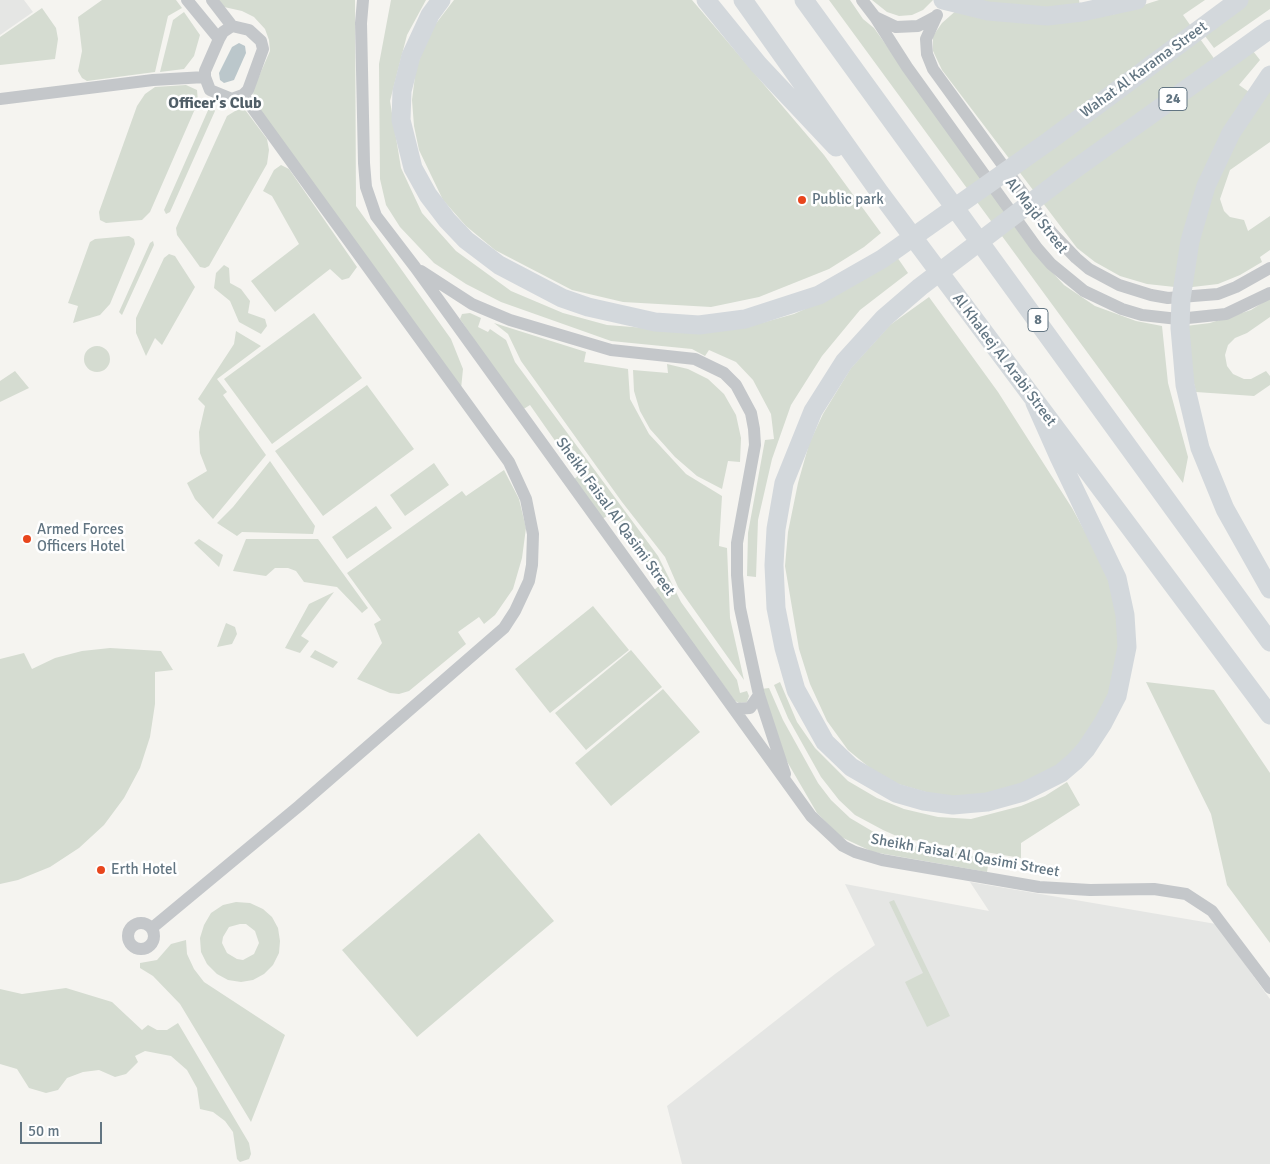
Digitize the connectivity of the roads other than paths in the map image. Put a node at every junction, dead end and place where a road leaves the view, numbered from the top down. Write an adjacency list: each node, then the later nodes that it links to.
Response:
1 (187, 0): 16 (street)
2 (212, 0): 14 (street)
3 (363, 0): 22 (street, Sheikh Faisal Al Qasimi Street)
4 (441, 0): 11 (highway, Wahat Al Karama Street)
5 (706, 0): 21 (highway)
6 (743, 0): 21 (highway, Al Khaleej Al Arabi Street)
7 (804, 0): 29 (highway, 8)
8 (862, 0): 13 (street, Al Majd Street)
9 (948, 0): 12 (street, Al Majd Street)
10 (1137, 0): 12 (highway)
11 (1239, 0)
12 (940, 8): 13 (street); 23 (street, Al Majd Street)
13 (875, 18): 24 (street, Al Majd Street)
14 (232, 26): 16 (street); 19 (street)
15 (1270, 29): 27 (highway, 24)
16 (219, 39): 18 (street)
17 (1270, 75): 28 (highway)
18 (205, 77): 19 (street); 20 (street)
19 (243, 95): 34 (street)
20 (0, 99)
21 (880, 193): 27 (highway, Al Khaleej Al Arabi Street)
22 (415, 266): 25 (street, Sheikh Faisal Al Qasimi Street); 26 (street, Sheikh Faisal Al Qasimi Street)
23 (1270, 268)
24 (1270, 293)
25 (472, 304): 26 (street); 30 (street, Sheikh Faisal Al Qasimi Street)
26 (453, 320): 31 (street, Sheikh Faisal Al Qasimi Street)
27 (1035, 403): 32 (highway, Al Khaleej Al Arabi Street)
28 (1270, 589)
29 (1270, 642)
30 (759, 695): 31 (street); 33 (street, Sheikh Faisal Al Qasimi Street)
31 (734, 709): 33 (street, Sheikh Faisal Al Qasimi Street)
32 (1270, 716)
33 (789, 786): 35 (street, Sheikh Faisal Al Qasimi Street)
34 (152, 928)
35 (1270, 988)

